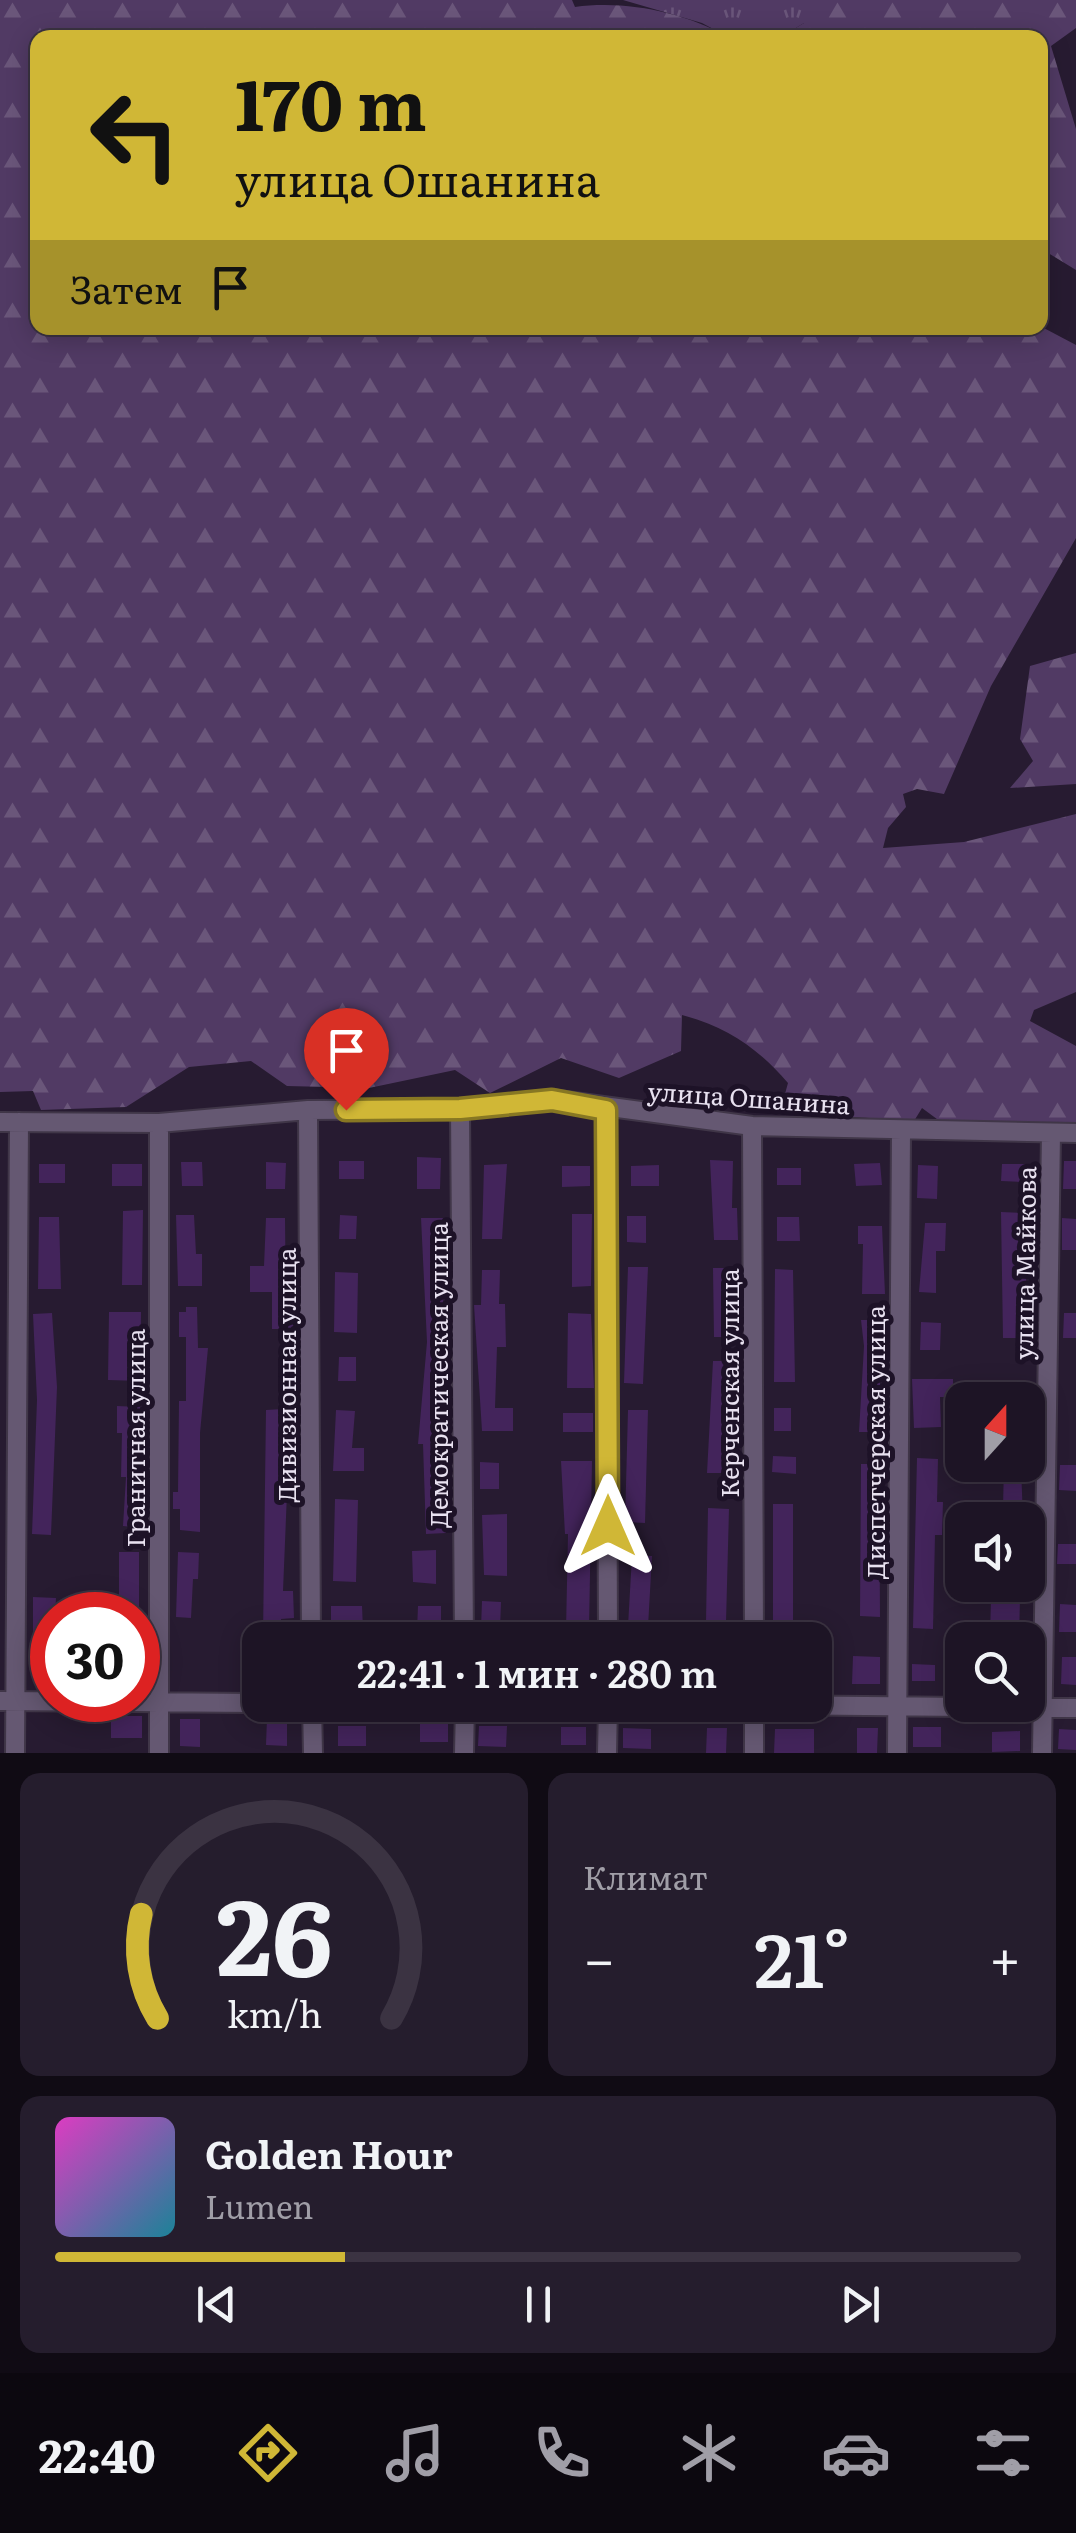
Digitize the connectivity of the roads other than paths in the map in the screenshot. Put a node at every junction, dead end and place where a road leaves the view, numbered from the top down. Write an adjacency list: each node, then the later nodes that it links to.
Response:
1 (460, 1109): 2 (street, улица Ошанина); 3 (street, улица Ошанина); 12 (street, Демократическая улица)
2 (308, 1110): 5 (street, улица Ошанина); 11 (street, Дивизионная улица)
3 (606, 1110): 6 (street, улица Ошанина); 13 (street)
4 (9, 1122): 5 (street, улица Ошанина); 16 (street)
5 (159, 1123): 10 (street, Гранитная улица)
6 (752, 1126): 7 (street, улица Ошанина); 14 (street, Керченская улица)
7 (901, 1131): 8 (street, улица Ошанина); 20 (street, Диспетчерская улица)
8 (1051, 1133): 9 (street, улица Ошанина); 15 (street, улица Майкова)
9 (1076, 1133)
10 (159, 1592)
11 (312, 1622)
12 (464, 1622)
13 (608, 1622)
14 (754, 1622)
15 (1044, 1622)
16 (8, 1701): 30 (street)
17 (160, 1701): 18 (street)
18 (242, 1703)
19 (832, 1706): 20 (street)
20 (897, 1706): 21 (street); 36 (street, Диспетчерская улица)
21 (945, 1707)
22 (1045, 1708): 23 (street)
23 (1076, 1708)
24 (159, 1722): 31 (street, Гранитная улица)
25 (312, 1722): 32 (street)
26 (464, 1722): 33 (street)
27 (608, 1722): 34 (street)
28 (754, 1722): 35 (street)
29 (1043, 1722): 37 (street, улица Майкова)
30 (15, 1753)
31 (159, 1753)
32 (313, 1753)
33 (464, 1753)
34 (608, 1753)
35 (754, 1753)
36 (897, 1753)
37 (1042, 1753)

